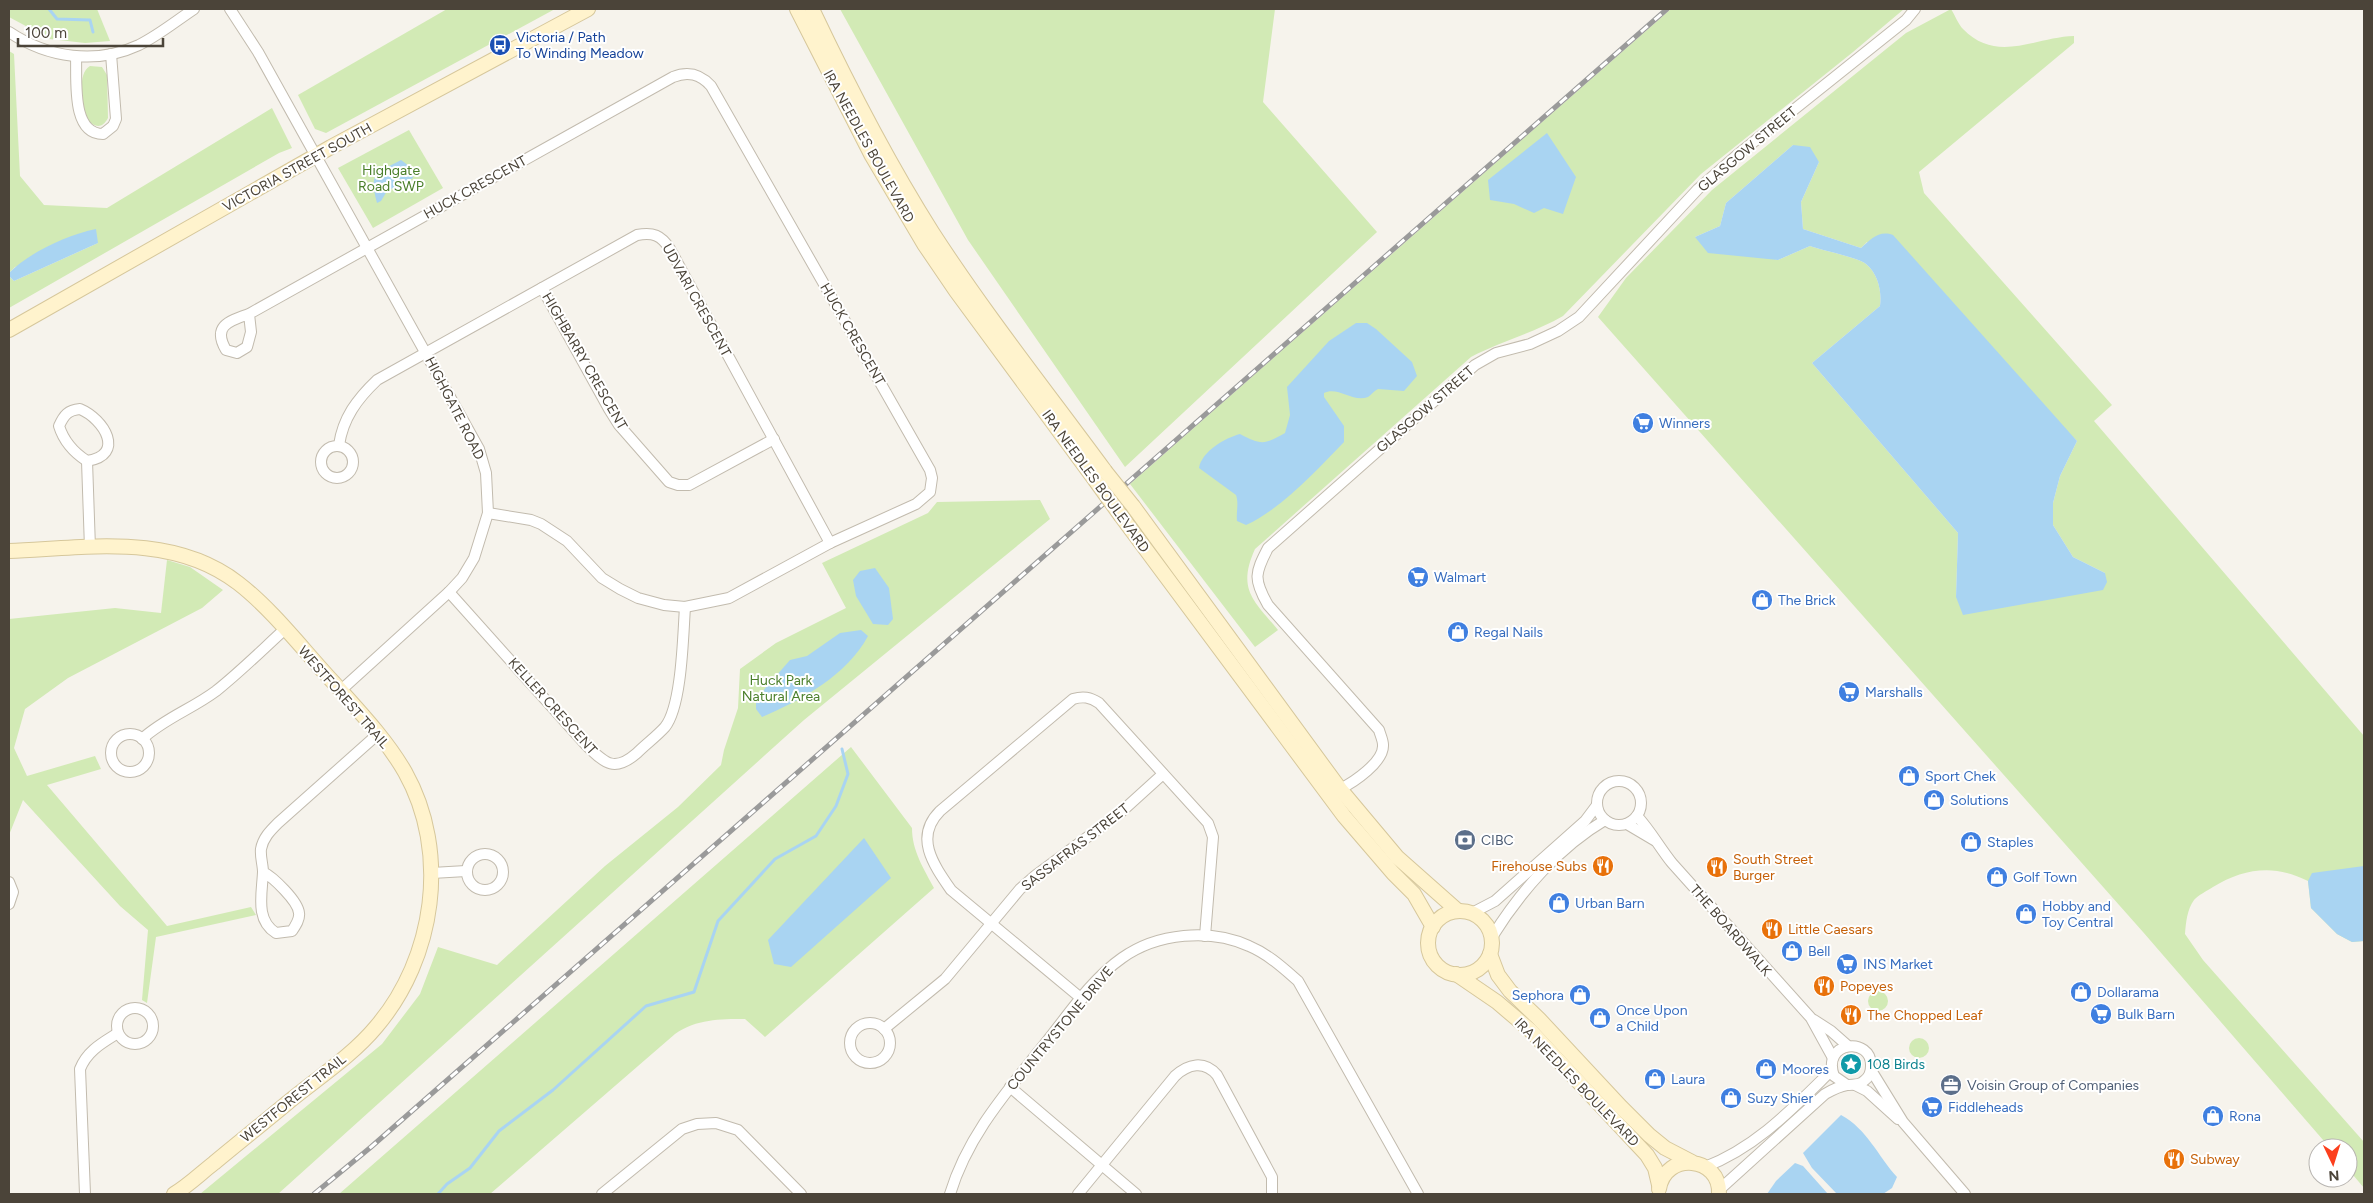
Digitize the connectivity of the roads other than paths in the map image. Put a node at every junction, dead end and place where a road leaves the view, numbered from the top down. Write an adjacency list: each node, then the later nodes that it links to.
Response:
1 (194, 9): 8 (street)
2 (230, 9): 10 (street, HIGHGATE ROAD)
3 (588, 9): 10 (main road, VICTORIA STREET SOUTH)
4 (797, 9): 19 (main road, IRA NEEDLES BOULEVARD)
5 (812, 9): 19 (main road, IRA NEEDLES BOULEVARD)
6 (1916, 9): 31 (street, GLASGOW STREET)
7 (9, 32): 9 (street)
8 (111, 54): 9 (street); 9 (street)
9 (76, 57)
10 (316, 156): 11 (street, HIGHGATE ROAD); 14 (main road, VICTORIA STREET SOUTH)
11 (368, 247): 13 (street, HUCK CRESCENT); 15 (street, HIGHGATE ROAD); 21 (street, HUCK CRESCENT)
12 (542, 288): 15 (street, UDVARI CRESCENT); 16 (street, HIGHBARRY CRESCENT); 16 (street, UDVARI CRESCENT)
13 (248, 314)
14 (9, 330)
15 (427, 352): 17 (street, UDVARI CRESCENT); 20 (street, HIGHGATE ROAD)
16 (774, 439): 21 (street, UDVARI CRESCENT)
17 (339, 445)
18 (87, 461): 18 (street); 22 (street)
19 (1100, 475): 31 (main road, IRA NEEDLES BOULEVARD, bridge); 44 (main road, IRA NEEDLES BOULEVARD, bridge)
20 (488, 513): 24 (street, HIGHGATE ROAD); 25 (street, HUCK CRESCENT)
21 (830, 543): 25 (street, HUCK CRESCENT)
22 (90, 548): 23 (main road, WESTFOREST TRAIL); 26 (main road, WESTFOREST TRAIL)
23 (9, 551)
24 (449, 592): 25 (street, KELLER CRESCENT); 27 (street, HIGHGATE ROAD)
25 (685, 607)
26 (285, 629): 27 (main road, WESTFOREST TRAIL); 29 (street)
27 (340, 690): 28 (main road, WESTFOREST TRAIL)
28 (378, 734): 38 (street); 39 (main road, WESTFOREST TRAIL)
29 (142, 739)
30 (1163, 774): 43 (street, SASSAFRAS STREET); 43 (street); 45 (street)
31 (1340, 789): 42 (main road, IRA NEEDLES BOULEVARD)
32 (1597, 805): 33 (street); 34 (street); 42 (street)
33 (1637, 816): 35 (street); 36 (street, THE BOARDWALK)
34 (1605, 820): 35 (street); 46 (street)
35 (1627, 824): 36 (street, THE BOARDWALK)
36 (1654, 840): 50 (street, THE BOARDWALK)
37 (466, 871): 39 (street)
38 (263, 872): 38 (street)
39 (432, 873): 65 (main road, WESTFOREST TRAIL)
40 (9, 882): 41 (street)
41 (9, 904)
42 (1465, 912): 44 (main road); 46 (main road)
43 (990, 924): 49 (street); 51 (street, SASSAFRAS STREET)
44 (1433, 927): 48 (main road)
45 (1205, 936): 49 (street, COUNTRYSTONE DRIVE); 72 (street, COUNTRYSTONE DRIVE)
46 (1492, 937): 47 (main road)
47 (1490, 954): 48 (main road); 61 (main road, IRA NEEDLES BOULEVARD)
48 (1456, 974): 62 (main road, IRA NEEDLES BOULEVARD)
49 (1082, 999): 58 (street, COUNTRYSTONE DRIVE)
50 (1811, 1018): 53 (street, THE BOARDWALK); 54 (street, THE BOARDWALK)
51 (884, 1029): 51 (street)
52 (118, 1033): 64 (street)
53 (1848, 1046): 54 (street); 56 (street)
54 (1833, 1058): 55 (street)
55 (1832, 1070): 57 (street); 61 (street)
56 (1871, 1070): 57 (street); 59 (street)
57 (1851, 1085): 59 (street); 63 (street)
58 (1010, 1087): 60 (street); 68 (street, COUNTRYSTONE DRIVE)
59 (1903, 1122): 73 (street)
60 (1101, 1164): 69 (street); 70 (street); 71 (street)
61 (1699, 1164): 62 (main road); 63 (main road)
62 (1659, 1192)
63 (1719, 1192)
64 (84, 1194)
65 (174, 1194)
66 (602, 1194): 67 (street)
67 (801, 1194)
68 (950, 1194)
69 (1078, 1194)
70 (1136, 1194)
71 (1272, 1194)
72 (1418, 1194)
73 (1965, 1194)

